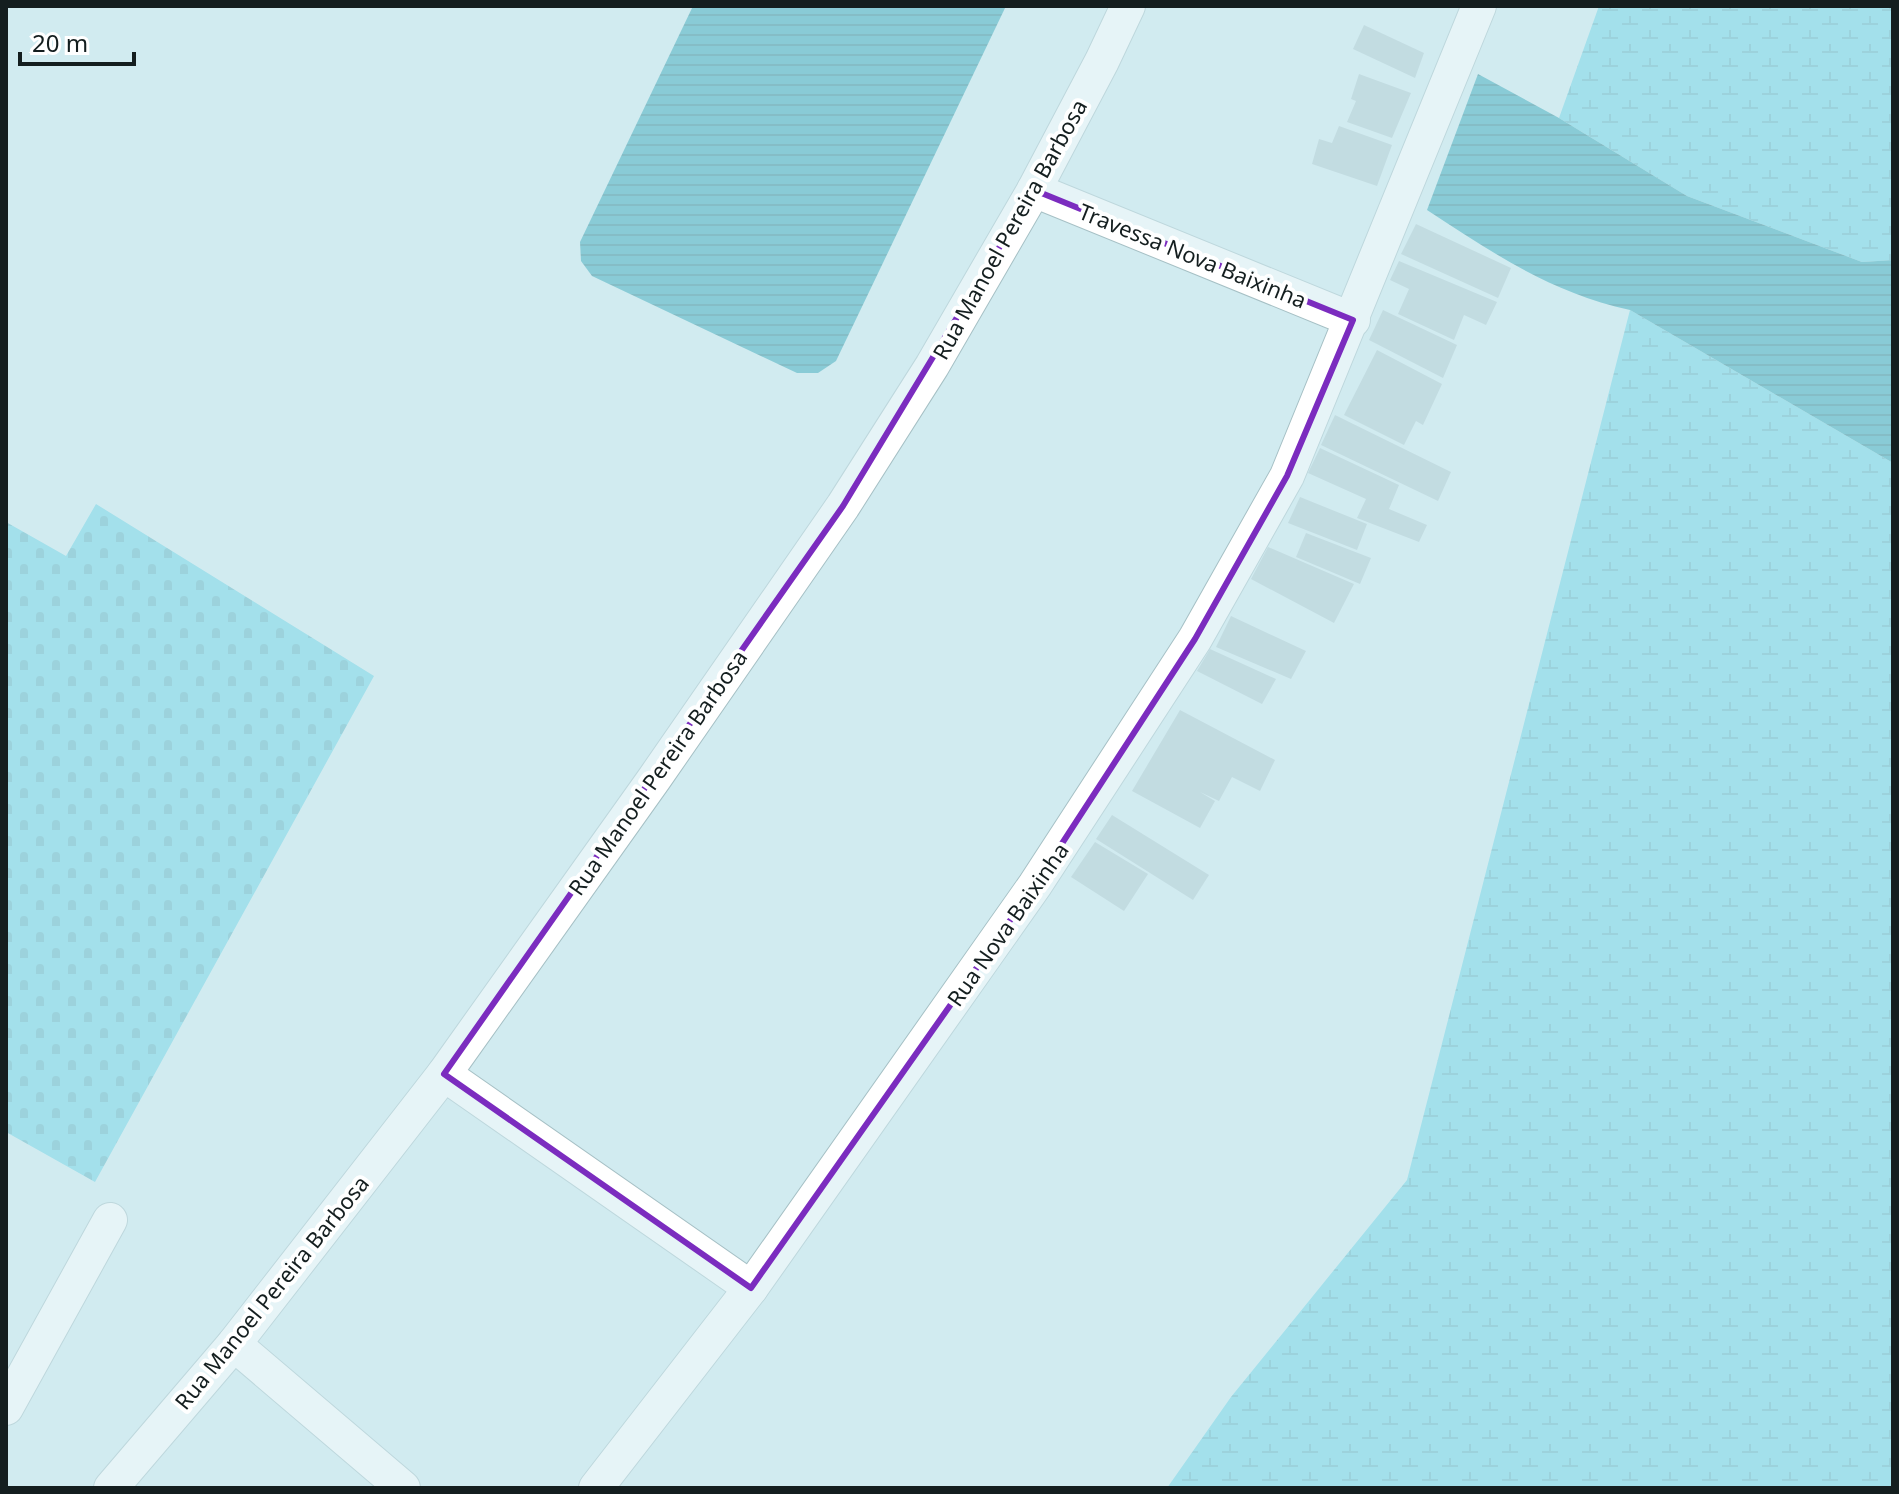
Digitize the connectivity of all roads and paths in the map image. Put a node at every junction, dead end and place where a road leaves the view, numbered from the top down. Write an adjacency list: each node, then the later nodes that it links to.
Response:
1 (1128, 6): 3 (street, Rua Manoel Pereira Barbosa)
2 (1479, 6): 4 (street, Rua Nova Baixinha)
3 (1034, 190): 4 (street, Travessa Nova Baixinha); 5 (street, Rua Manoel Pereira Barbosa)
4 (1353, 320): 7 (street, Rua Nova Baixinha)
5 (444, 1074): 7 (street); 8 (street, Rua Manoel Pereira Barbosa)
6 (110, 1220): 9 (street)
7 (751, 1288): 12 (street, Rua Nova Baixinha)
8 (234, 1344): 10 (street, Rua Manoel Pereira Barbosa); 11 (street)
9 (6, 1408)
10 (111, 1488)
11 (403, 1488)
12 (596, 1488)

